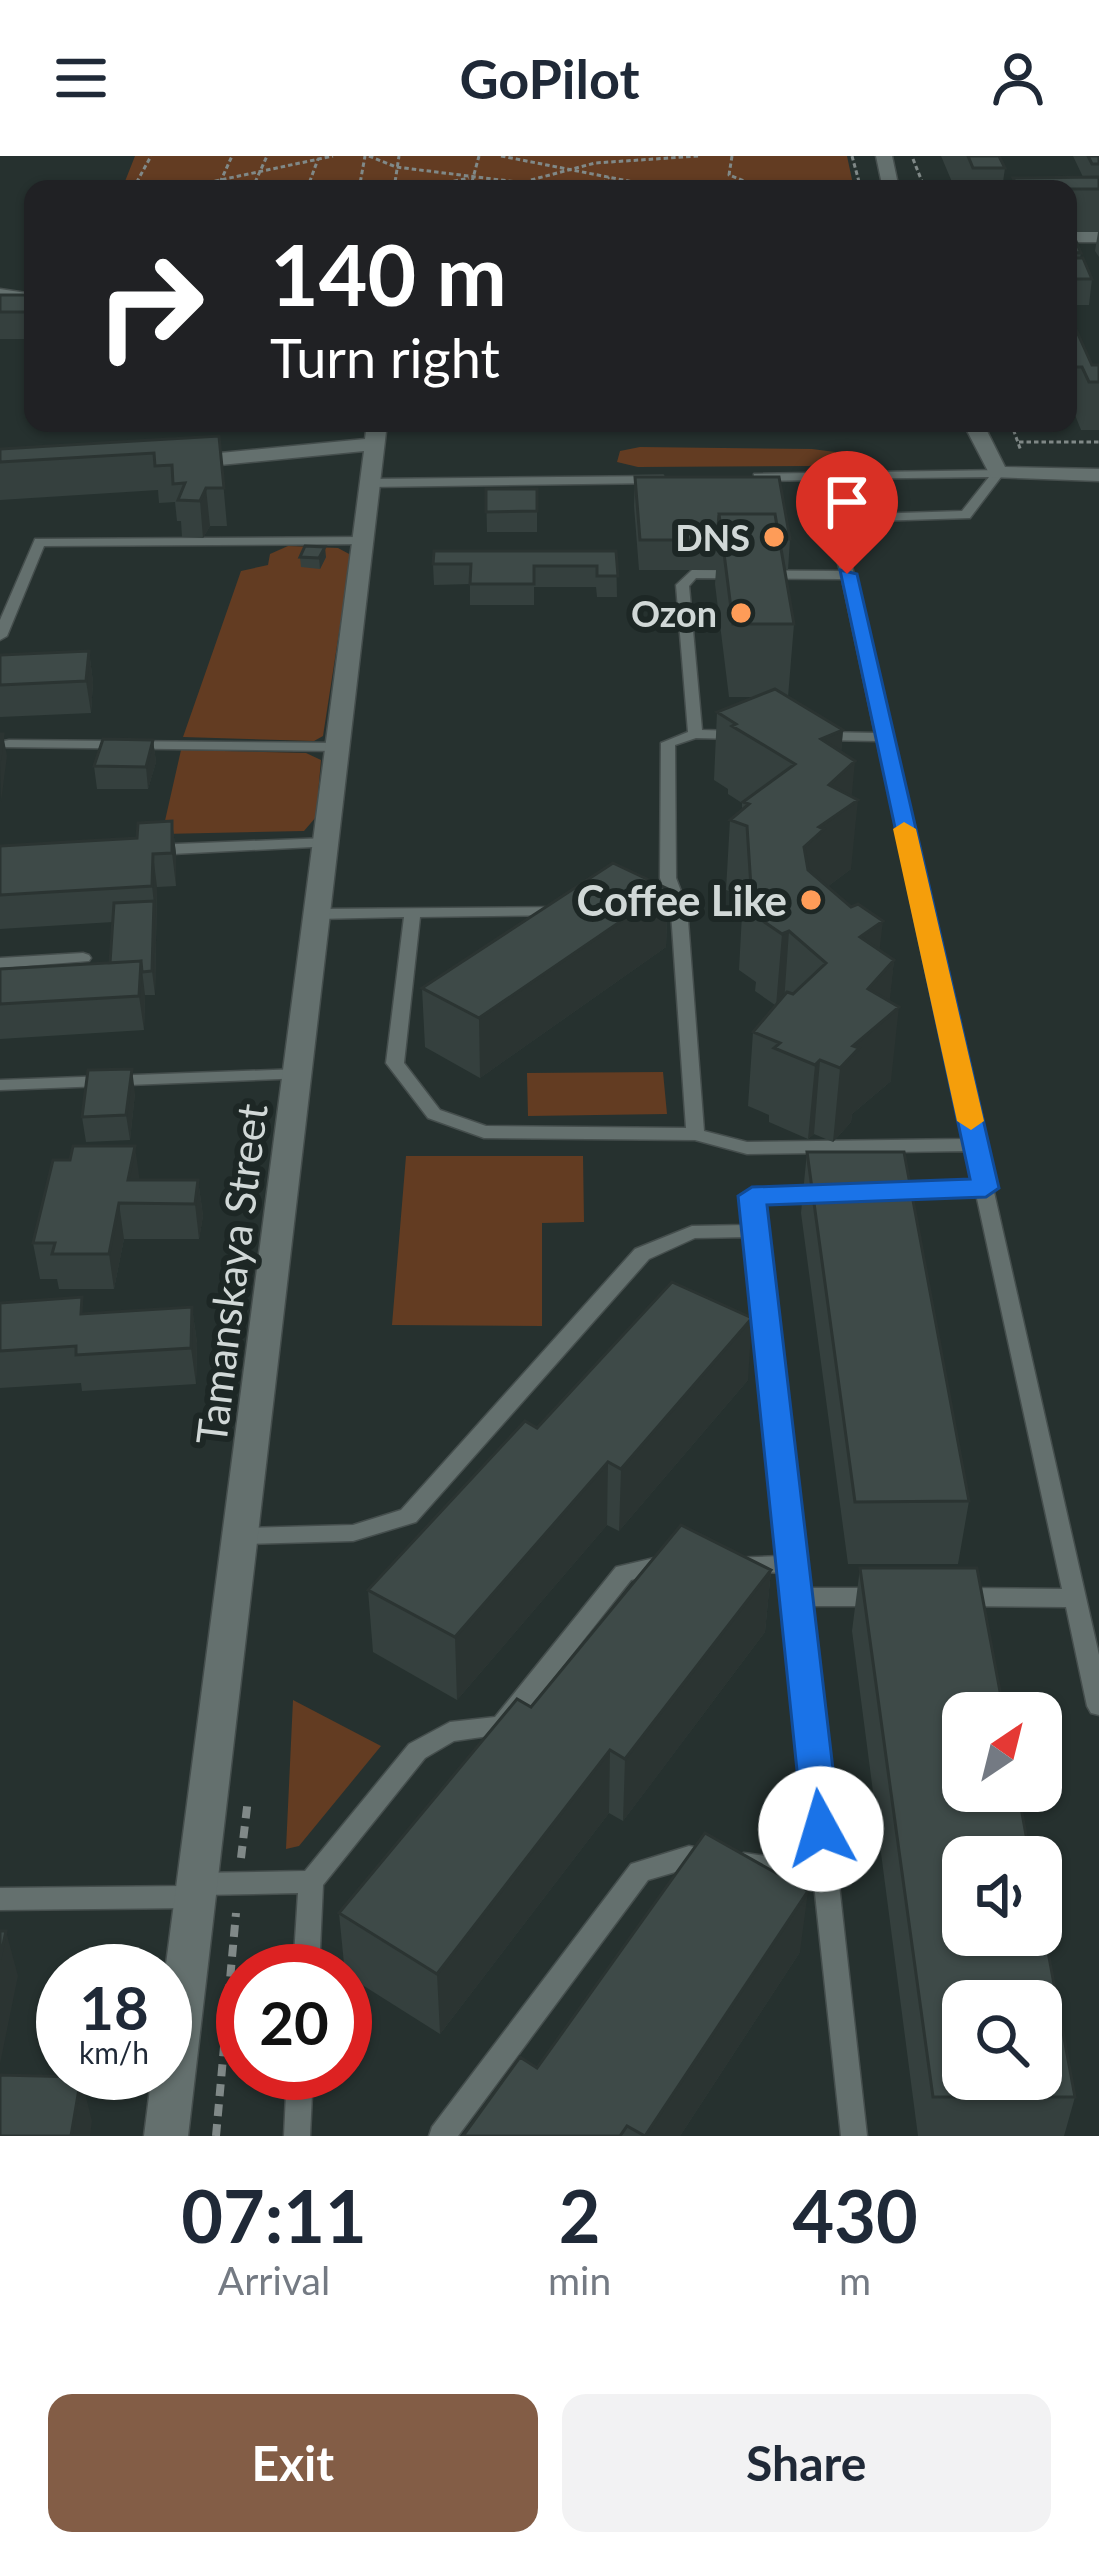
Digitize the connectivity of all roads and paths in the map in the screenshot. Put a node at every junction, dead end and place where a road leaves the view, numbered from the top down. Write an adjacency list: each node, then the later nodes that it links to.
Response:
1 (232, 156): 14 (path)
2 (268, 156): 12 (path)
3 (333, 156): 10 (path)
4 (367, 156): 11 (path)
5 (399, 156): 11 (path)
6 (479, 156): 15 (path)
7 (501, 156): 13 (path)
8 (699, 156): 13 (path)
9 (732, 156): 28 (path)
10 (318, 157): 12 (path)
11 (397, 167): 15 (path); 20 (path)
12 (262, 168): 14 (path); 19 (path)
13 (574, 170): 16 (path); 24 (path); 25 (path)
14 (222, 176): 17 (path); 18 (path)
15 (473, 177): 21 (path); 22 (path); 23 (path)
16 (609, 177): 26 (path); 27 (path)
17 (208, 180)
18 (220, 180)
19 (256, 180)
20 (395, 180)
21 (459, 180)
22 (472, 180)
23 (502, 180)
24 (531, 180)
25 (558, 180)
26 (606, 180)
27 (624, 180)
28 (740, 180)
29 (978, 432): 34 (street)
30 (376, 433): 33 (street); 39 (street, Tamanskaya Street)
31 (1018, 442): 32 (path)
32 (1099, 442)
33 (220, 459)
34 (998, 473): 35 (lane); 36 (street); 40 (lane)
35 (821, 476): 37 (lane); 40 (lane)
36 (1099, 476)
37 (752, 477)
38 (683, 478): 39 (lane)
39 (370, 483): 41 (street, Tamanskaya Street)
40 (835, 519): 42 (lane)
41 (363, 542): 43 (lane); 49 (street, Tamanskaya Street)
42 (847, 574): 44 (lane); 47 (lane)
43 (0, 636)
44 (695, 734): 45 (lane); 53 (lane)
45 (766, 735)
46 (813, 736): 47 (lane)
47 (884, 737): 66 (lane)
48 (9, 744): 49 (lane)
49 (339, 747): 50 (street, Tamanskaya Street)
50 (327, 843): 51 (lane); 57 (street, Tamanskaya Street)
51 (140, 851)
52 (635, 908): 53 (lane)
53 (679, 908): 65 (lane)
54 (590, 909): 55 (lane)
55 (568, 910): 56 (lane); 58 (lane)
56 (412, 913): 57 (lane); 62 (lane)
57 (318, 914): 63 (street, Tamanskaya Street)
58 (531, 934)
59 (83, 958): 60 (lane)
60 (0, 963)
61 (421, 1006): 62 (lane)
62 (403, 1018): 65 (lane)
63 (298, 1074): 64 (lane); 69 (street, Tamanskaya Street)
64 (0, 1085)
65 (695, 1134): 66 (lane)
66 (976, 1145): 67 (lane)
67 (986, 1188): 68 (lane); 72 (lane)
68 (756, 1231): 69 (lane); 70 (lane)
69 (240, 1536): 76 (street, Tamanskaya Street)
70 (792, 1565): 71 (lane); 75 (lane)
71 (796, 1597): 72 (lane); 74 (lane)
72 (1074, 1598): 73 (lane)
73 (1099, 1706)
74 (826, 1875): 82 (lane); 83 (lane)
75 (311, 1882): 76 (lane); 78 (lane)
76 (193, 1890): 77 (lane); 80 (street, Tamanskaya Street)
77 (0, 1899)
78 (308, 1944)
79 (299, 2100): 81 (lane)
80 (166, 2136)
81 (297, 2136)
82 (442, 2136)
83 (854, 2136)

